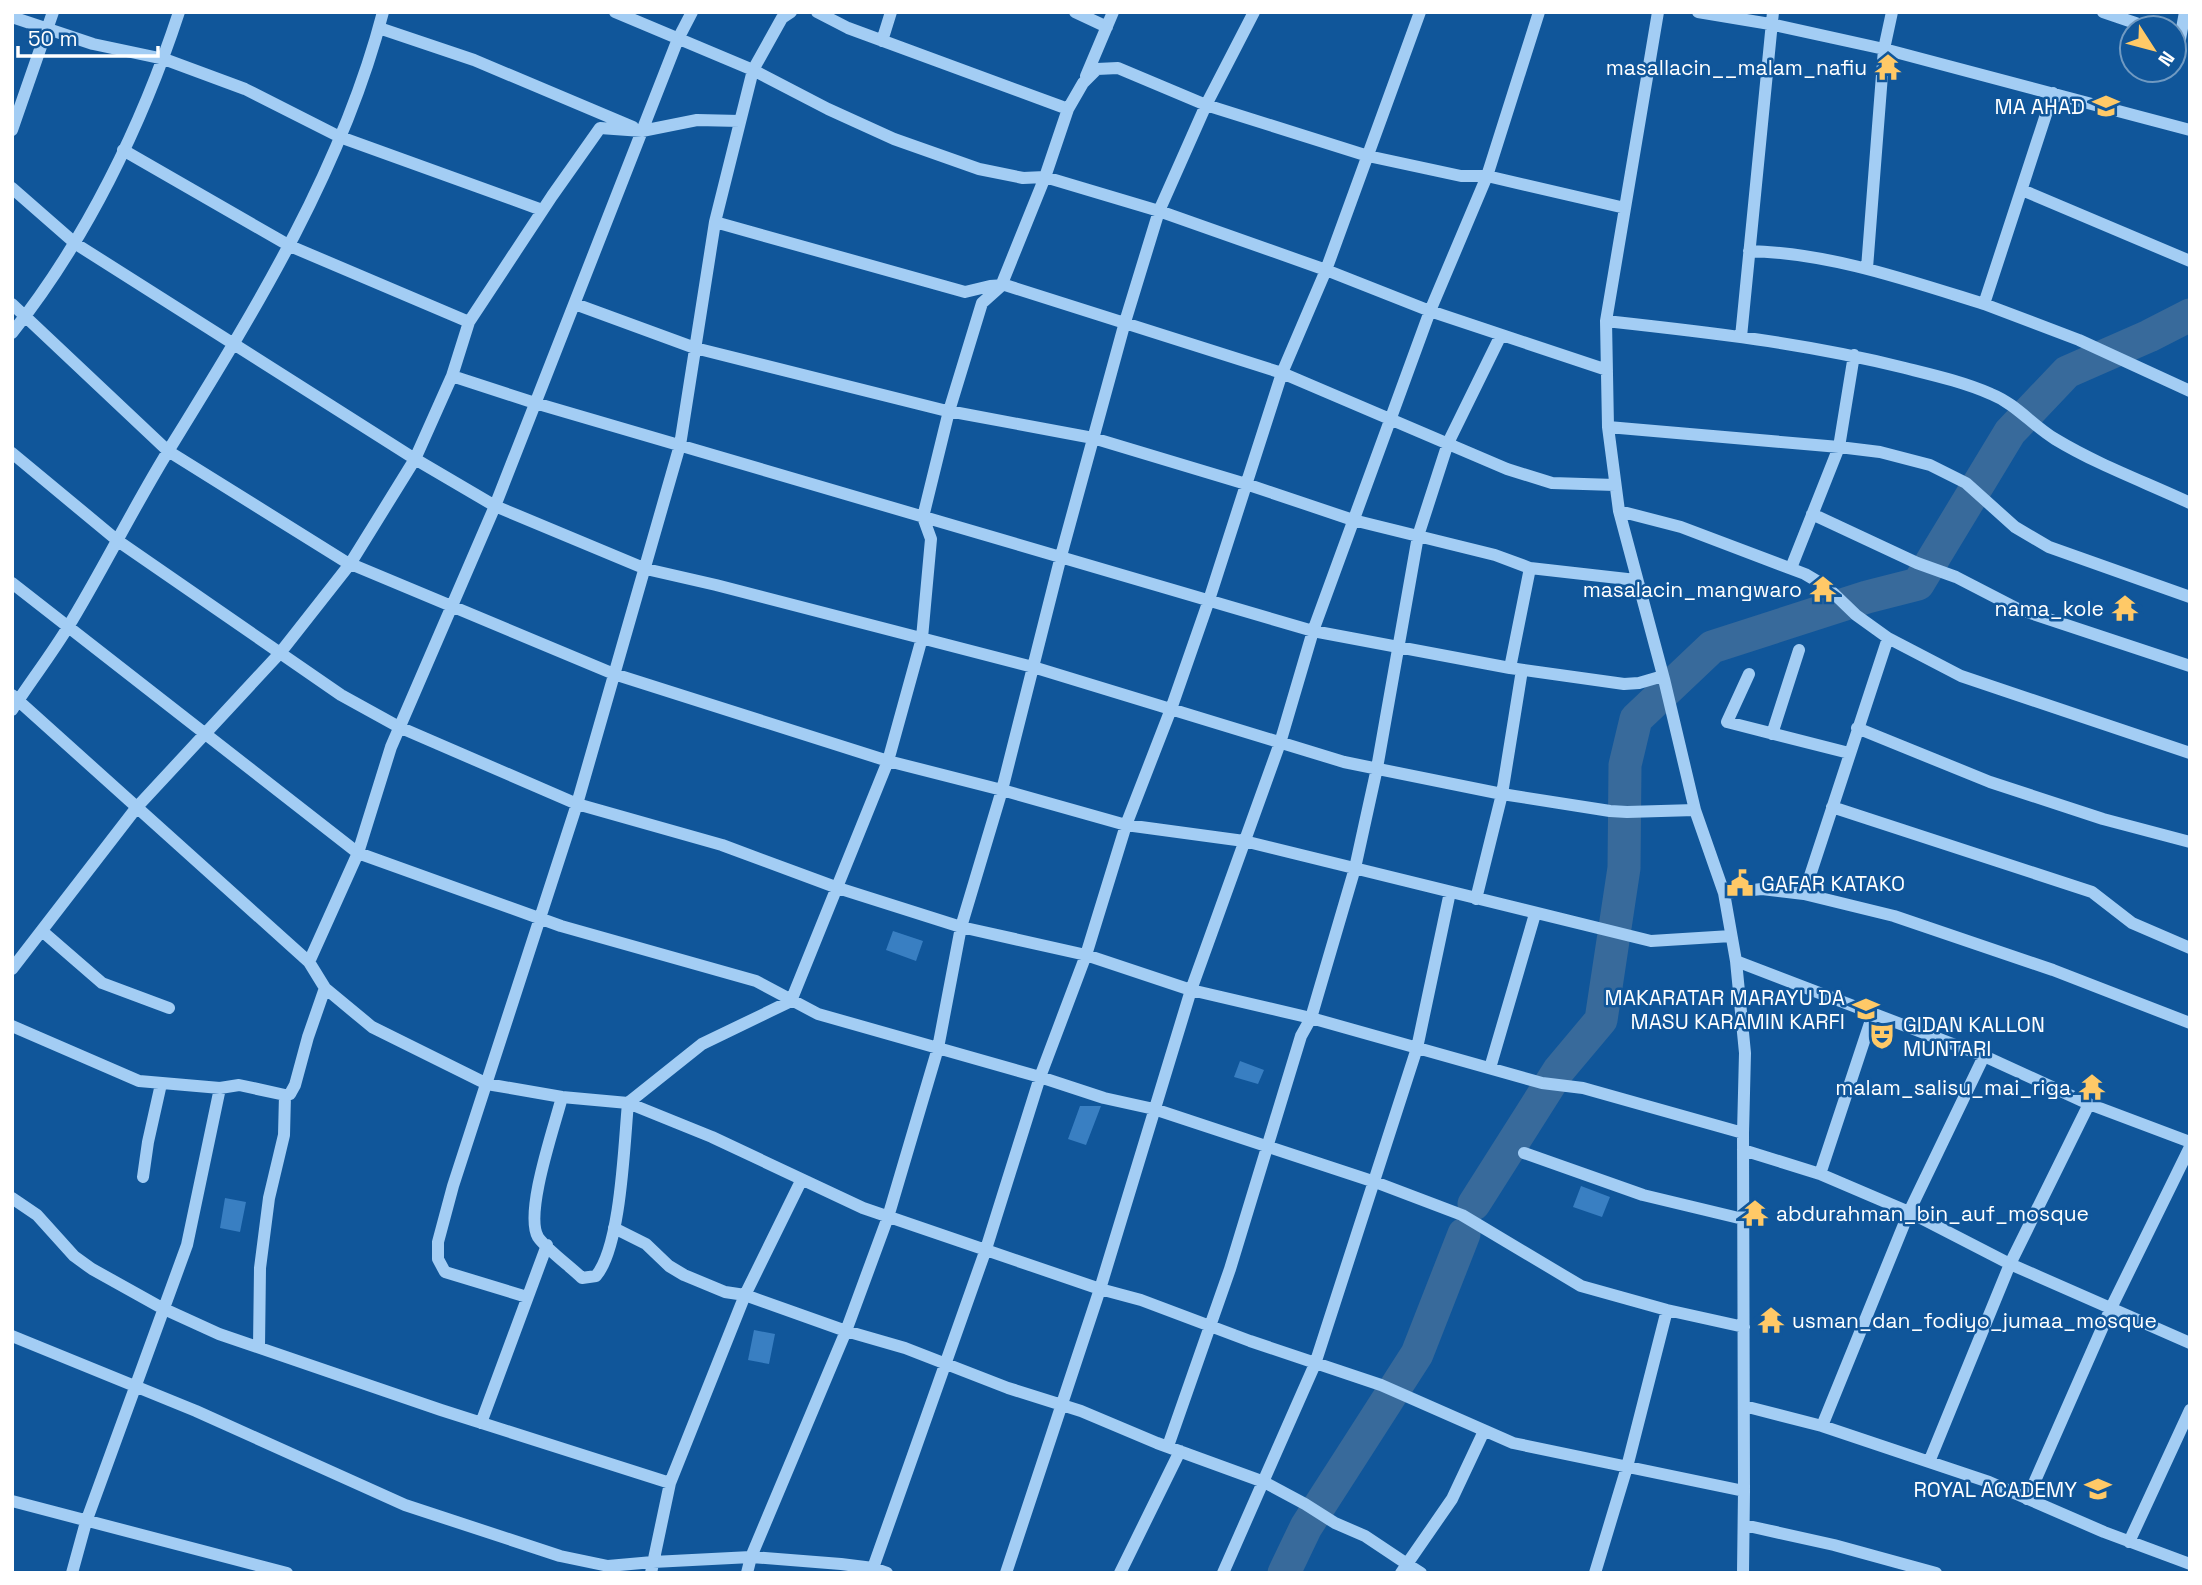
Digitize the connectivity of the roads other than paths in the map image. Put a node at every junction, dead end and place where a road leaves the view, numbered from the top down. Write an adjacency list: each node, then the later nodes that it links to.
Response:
1 (53, 12): 21 (street)
2 (179, 12): 25 (street)
3 (383, 12): 20 (street)
4 (615, 12): 22 (street)
5 (692, 12): 22 (street)
6 (791, 12): 26 (street)
7 (817, 12): 23 (street)
8 (891, 12): 23 (street)
9 (1075, 12): 19 (street)
10 (1113, 12): 19 (street)
11 (1254, 12): 29 (street)
12 (1420, 12): 37 (street)
13 (1539, 12): 38 (street)
14 (1658, 12): 42 (street)
15 (1698, 12): 18 (street)
16 (1892, 12): 24 (street)
17 (12, 17): 21 (street)
18 (1772, 18): 24 (street); 48 (street)
19 (1107, 27): 27 (street)
20 (379, 28): 34 (street); 35 (street)
21 (49, 30): 25 (street); 32 (street)
22 (678, 39): 26 (street); 34 (street)
23 (882, 41): 30 (street)
24 (1884, 49): 28 (street); 50 (street)
25 (164, 59): 35 (street); 36 (street)
26 (753, 70): 31 (street); 39 (street)
27 (1083, 83): 29 (street); 30 (street)
28 (2053, 93): 33 (street); 41 (street)
29 (1206, 105): 37 (street); 44 (street)
30 (1068, 109): 39 (street)
31 (740, 121): 34 (street); 45 (street)
32 (12, 130)
33 (2190, 130)
34 (642, 131): 43 (street); 54 (street)
35 (340, 136): 43 (street); 47 (street)
36 (123, 150): 46 (street); 47 (street)
37 (1368, 156): 38 (street); 51 (street)
38 (1487, 176): 42 (street); 56 (street)
39 (1045, 177): 44 (street); 52 (street)
40 (12, 188): 46 (street)
41 (2022, 190): 49 (street); 55 (street)
42 (1625, 208): 59 (street)
43 (542, 210): 58 (street)
44 (1159, 211): 51 (street); 60 (street)
45 (715, 222): 52 (street); 65 (street)
46 (76, 244): 57 (street); 64 (street)
47 (290, 246): 58 (street); 64 (street)
48 (1749, 251): 50 (street); 63 (street)
49 (2190, 261)
50 (1867, 268): 55 (street)
51 (1326, 270): 56 (street); 68 (street)
52 (1000, 286): 60 (street); 72 (street)
53 (12, 304): 57 (street)
54 (575, 304): 65 (street); 71 (street)
55 (1984, 304): 70 (street)
56 (1430, 311): 62 (street); 73 (street)
57 (26, 316): 61 (street); 79 (street)
58 (469, 321): 69 (street)
59 (1606, 321): 63 (street); 67 (street)
60 (1125, 322): 68 (street); 75 (street)
61 (12, 333)
62 (1501, 335): 67 (street); 76 (street)
63 (1741, 337): 66 (street)
64 (234, 345): 79 (street); 81 (street)
65 (695, 348): 72 (street); 77 (street)
66 (1854, 355): 78 (street); 84 (street)
67 (1607, 370): 74 (street)
68 (1282, 373): 73 (street); 82 (street)
69 (452, 376): 71 (street); 81 (street)
70 (2190, 391)
71 (535, 403): 77 (street); 85 (street)
72 (948, 411): 75 (street); 88 (street)
73 (1392, 418): 76 (street); 89 (street)
74 (1608, 427): 78 (street); 83 (street)
75 (1093, 438): 82 (street); 92 (street)
76 (1448, 443): 83 (street); 90 (street)
77 (680, 445): 88 (street); 96 (street)
78 (1839, 447): 87 (street); 99 (street)
79 (168, 451): 91 (street); 93 (street)
80 (12, 453): 91 (street)
81 (415, 459): 85 (street); 93 (street)
82 (1246, 484): 89 (street); 100 (street)
83 (1615, 485): 86 (street)
84 (2190, 503)
85 (495, 506): 96 (street); 101 (street)
86 (1619, 511): 95 (street); 97 (street)
87 (1812, 514): 95 (street); 109 (street)
88 (923, 517): 92 (street); 104 (street)
89 (1353, 520): 90 (street); 103 (street)
90 (1418, 536): 94 (street); 106 (street)
91 (118, 541): 102 (street); 108 (street)
92 (1061, 556): 100 (street); 110 (street)
93 (350, 564): 101 (street); 108 (street)
94 (1530, 568): 97 (street); 111 (street)
95 (1791, 568): 105 (street)
96 (646, 569): 104 (street); 112 (street)
97 (1636, 580): 114 (street)
98 (12, 583): 102 (street)
99 (2190, 597)
100 (1209, 600): 103 (street); 116 (street)
101 (450, 607): 112 (street); 117 (street)
102 (67, 628): 115 (street); 119 (street)
103 (1313, 631): 106 (street); 121 (street)
104 (922, 638): 110 (street); 124 (street)
105 (1888, 638): 118 (street); 123 (street)
106 (1399, 646): 111 (street); 125 (street)
107 (1799, 650): 120 (street)
108 (280, 653): 117 (street); 119 (street)
109 (2190, 666)
110 (1033, 667): 116 (street); 126 (street)
111 (1516, 669): 114 (street); 127 (street)
112 (614, 674): 124 (street); 128 (street)
113 (1749, 674): 120 (street)
114 (1663, 677): 131 (street)
115 (14, 702): 129 (street)
116 (1171, 709): 121 (street); 132 (street)
117 (399, 727): 128 (street); 135 (street)
118 (1857, 728): 122 (street); 134 (street)
119 (205, 734): 129 (street); 135 (street)
120 (1772, 734): 122 (street)
121 (1280, 743): 125 (street); 133 (street)
122 (1849, 753): 130 (street)
123 (2190, 753)
124 (888, 761): 126 (street); 137 (street)
125 (1377, 768): 127 (street); 136 (street)
126 (1002, 790): 132 (street); 144 (street)
127 (1502, 794): 131 (street); 141 (street)
128 (577, 804): 137 (street); 143 (street)
129 (137, 807): 145 (street); 150 (street)
130 (1832, 807): 140 (street); 147 (street)
131 (1695, 810): 139 (street)
132 (1126, 825): 133 (street); 148 (street)
133 (1244, 841): 136 (street); 153 (street)
134 (2190, 842)
135 (358, 853): 143 (street); 150 (street)
136 (1354, 868): 138 (street); 157 (street)
137 (838, 888): 144 (street); 154 (street)
138 (1450, 892): 141 (street); 161 (street)
139 (1724, 893): 140 (street); 146 (street)
140 (1804, 894): 158 (street)
141 (1476, 899): 142 (street)
142 (1535, 914): 146 (street); 163 (street)
143 (540, 918): 154 (street); 166 (street)
144 (961, 927): 148 (street); 160 (street)
145 (41, 931): 151 (street); 155 (street)
146 (1731, 936): 149 (street)
147 (2190, 948)
148 (1086, 955): 153 (street); 164 (street)
149 (1735, 961): 156 (street); 173 (street)
150 (309, 962): 152 (street)
151 (12, 969)
152 (325, 988): 166 (street); 168 (street)
153 (1191, 990): 157 (street); 172 (street)
154 (791, 1001): 160 (street); 170 (street)
155 (169, 1008)
156 (1873, 1014): 162 (street); 178 (street)
157 (1311, 1018): 161 (street); 175 (street)
158 (2190, 1023)
159 (12, 1026): 165 (street)
160 (938, 1048): 164 (street); 184 (street)
161 (1417, 1048): 163 (street); 181 (street)
162 (1984, 1056): 171 (street); 183 (street)
163 (1490, 1068): 173 (street)
164 (1040, 1077): 172 (street); 188 (street)
165 (161, 1084): 167 (street); 179 (street)
166 (487, 1084): 169 (street); 192 (street)
167 (220, 1088): 168 (street); 193 (street)
168 (285, 1095): 201 (street)
169 (562, 1097): 170 (street); 187 (street)
170 (628, 1102): 180 (street); 186 (street)
171 (2089, 1104): 174 (street); 189 (street)
172 (1154, 1109): 175 (street); 190 (street)
173 (1743, 1133): 176 (street)
174 (2190, 1145): 194 (street)
175 (1268, 1146): 181 (street); 196 (street)
176 (1743, 1150): 178 (street); 185 (street)
177 (1524, 1153): 185 (street)
178 (1819, 1174): 183 (street)
179 (143, 1177)
180 (801, 1181): 184 (street); 191 (street)
181 (1375, 1182): 195 (street); 203 (street)
182 (12, 1198): 193 (street)
183 (1909, 1212): 189 (street); 209 (street)
184 (888, 1217): 188 (street); 198 (street)
185 (1743, 1219): 197 (street)
186 (614, 1228): 187 (street); 191 (street)
187 (547, 1245): 192 (street)
188 (986, 1249): 190 (street); 202 (street)
189 (2010, 1264): 194 (street); 212 (street)
190 (1100, 1289): 196 (street); 206 (street)
191 (745, 1294): 198 (street); 215 (street)
192 (527, 1297): 208 (street)
193 (162, 1308): 201 (street); 204 (street)
194 (2111, 1308): 200 (street); 217 (street)
195 (1667, 1310): 197 (street); 213 (street)
196 (1210, 1326): 203 (street); 211 (street)
197 (1744, 1327): 205 (street)
198 (846, 1331): 202 (street); 222 (street)
199 (12, 1336): 204 (street)
200 (2190, 1343)
201 (259, 1348): 208 (street)
202 (945, 1363): 206 (street); 225 (street)
203 (1315, 1364): 210 (street); 214 (street)
204 (135, 1386): 219 (street); 224 (street)
205 (1744, 1405): 209 (street); 216 (street)
206 (1060, 1406): 211 (street); 231 (street)
207 (2190, 1410): 221 (street)
208 (481, 1423): 215 (street)
209 (1822, 1426): 212 (street)
210 (1485, 1431): 213 (street); 226 (street)
211 (1174, 1449): 214 (street); 232 (street)
212 (1929, 1462): 217 (street)
213 (1627, 1467): 216 (street); 235 (street)
214 (1264, 1482): 226 (street); 233 (street)
215 (670, 1483): 224 (street)
216 (1744, 1491): 220 (street)
217 (2027, 1499): 221 (street)
218 (12, 1501): 219 (street)
219 (86, 1522): 227 (street); 228 (street)
220 (1744, 1525): 236 (street); 237 (street)
221 (2129, 1542): 223 (street)
222 (751, 1557): 224 (street); 225 (street); 229 (street)
223 (2190, 1564)
224 (652, 1567)
225 (873, 1568): 230 (street)
226 (1404, 1568): 234 (street)
227 (72, 1573)
228 (287, 1573)
229 (747, 1573)
230 (887, 1573)
231 (1006, 1573)
232 (1120, 1573)
233 (1223, 1573)
234 (1421, 1573)
235 (1595, 1573)
236 (1743, 1573)
237 (1936, 1573)

